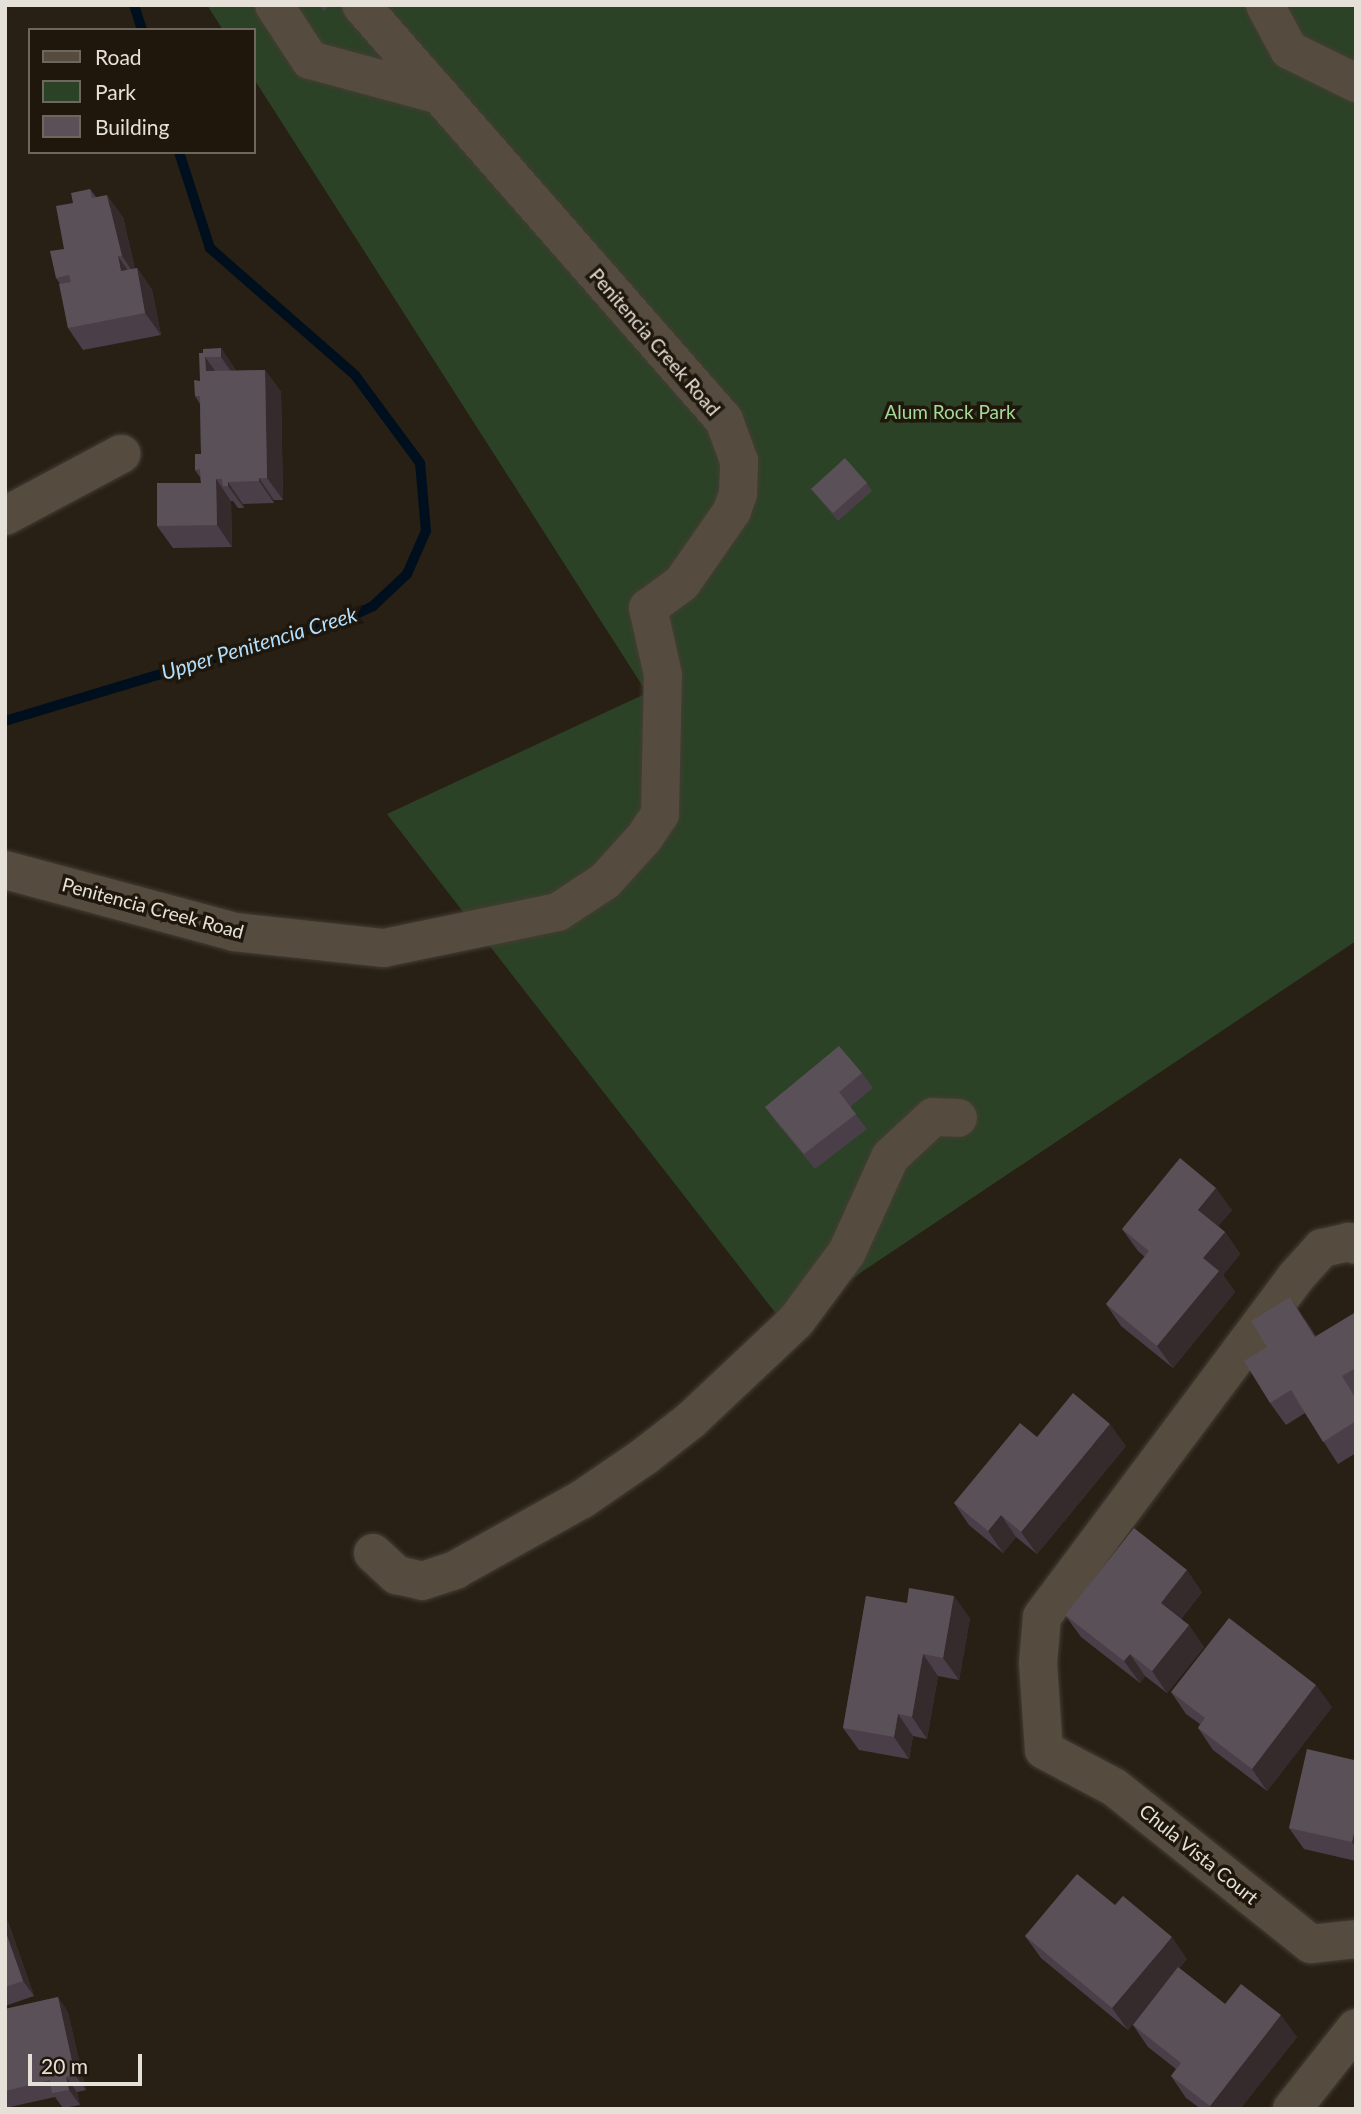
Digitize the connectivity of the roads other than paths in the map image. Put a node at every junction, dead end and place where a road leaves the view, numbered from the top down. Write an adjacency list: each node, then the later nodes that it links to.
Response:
1 (274, 5): 5 (street)
2 (361, 5): 5 (street, Penitencia Creek Road)
3 (1265, 5): 4 (street)
4 (1356, 83)
5 (440, 95): 8 (street, Penitencia Creek Road)
6 (121, 454): 7 (street)
7 (5, 516)
8 (5, 870)
9 (958, 1118): 11 (street)
10 (1352, 1244): 12 (street, Chula Vista Court)
11 (373, 1553)
12 (1356, 1939)
13 (1356, 2028): 14 (street)
14 (1292, 2109)

